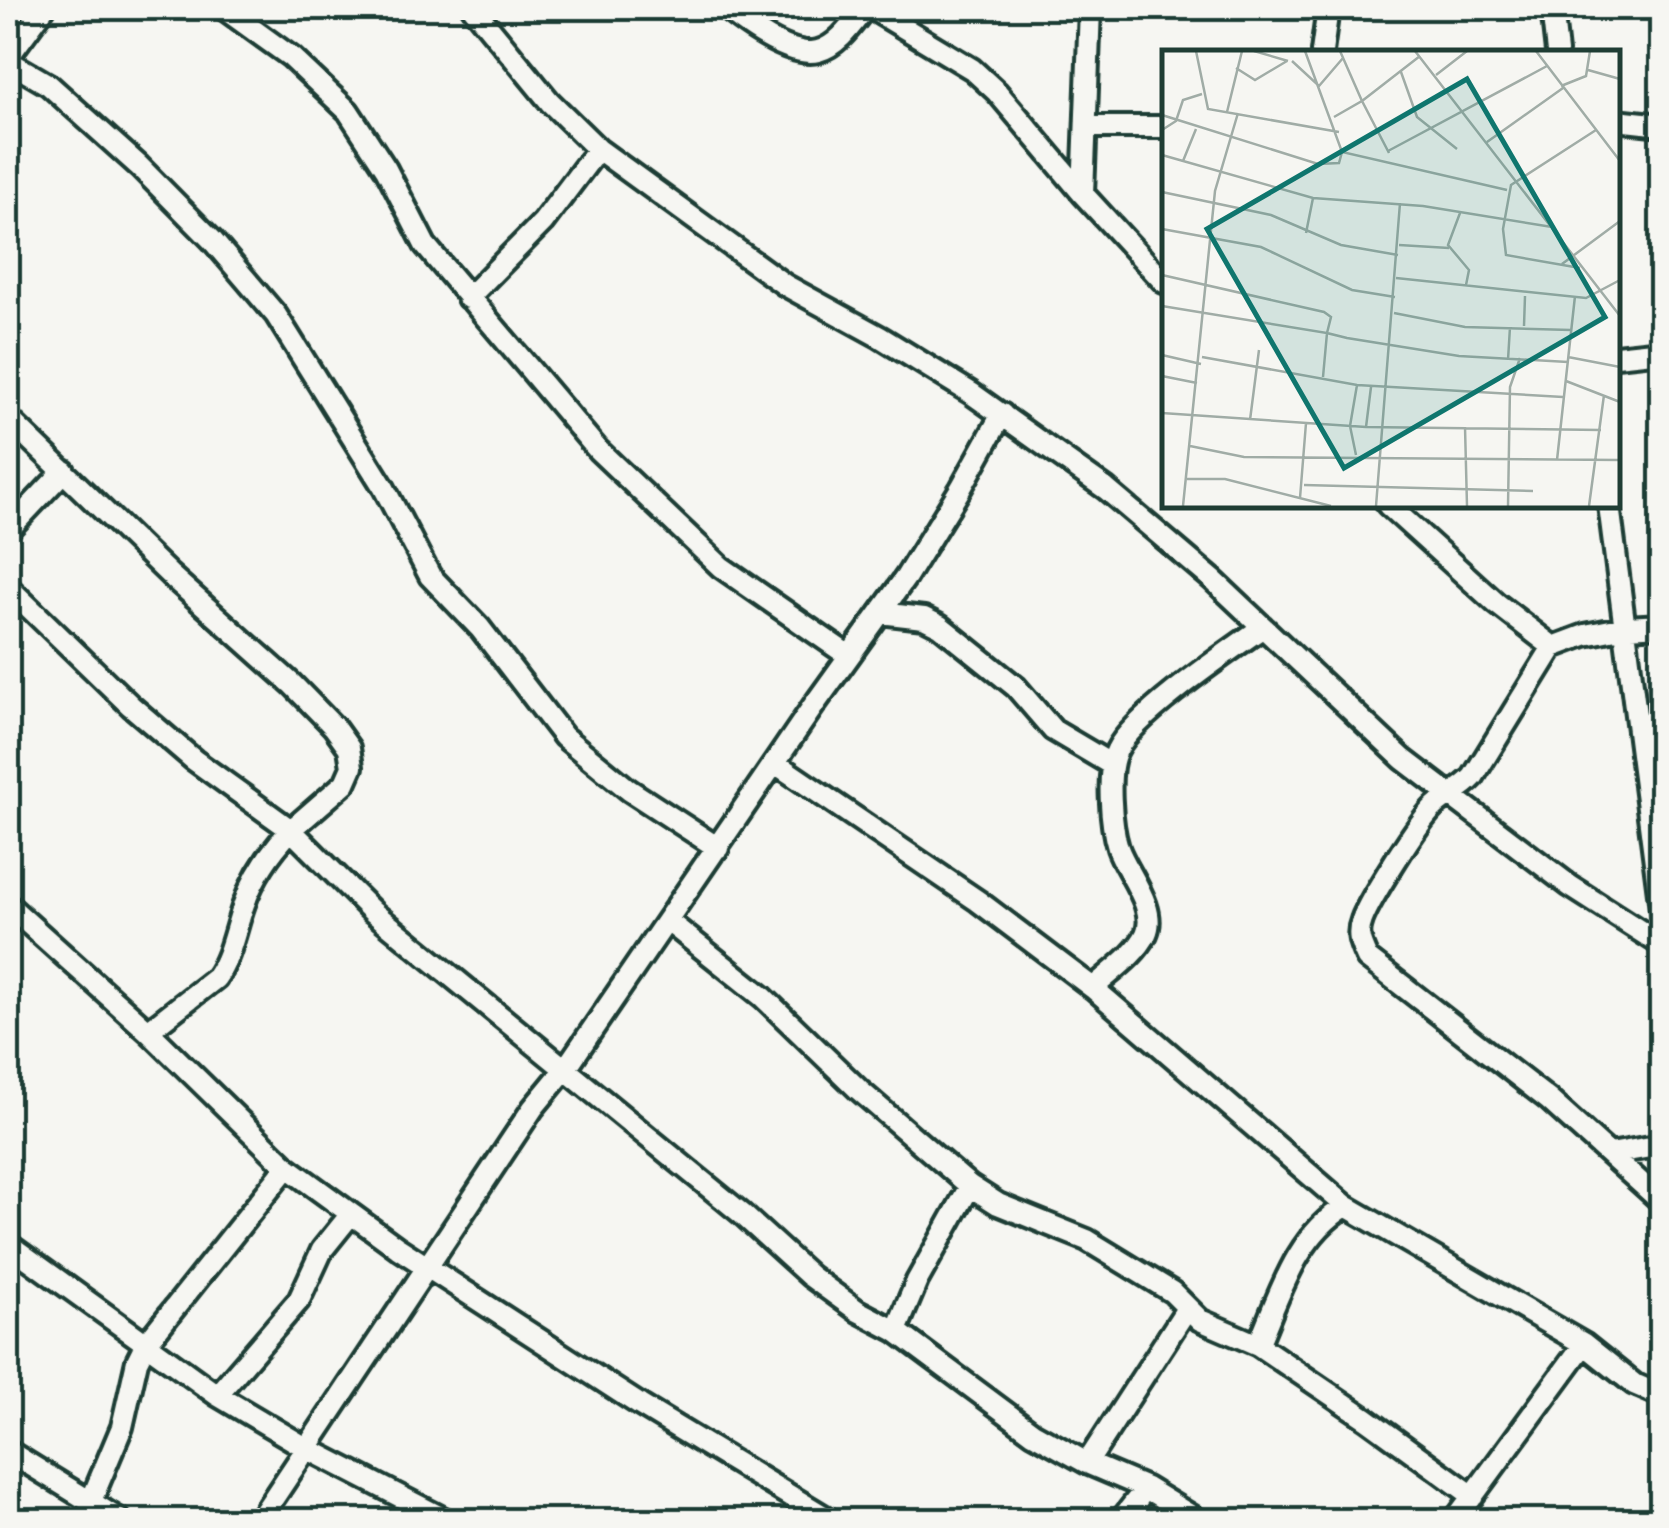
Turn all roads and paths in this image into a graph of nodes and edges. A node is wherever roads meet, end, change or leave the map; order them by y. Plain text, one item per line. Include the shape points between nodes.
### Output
1 (44, 8) edge
2 (224, 8) edge
3 (473, 8) edge
4 (725, 8) edge
5 (868, 8) edge
6 (1090, 8) edge
7 (1328, 8) edge
8 (1552, 8) edge
9 (1322, 50) edge
10 (1557, 50) edge
11 (8, 59) edge
12 (1619, 120) edge
13 (1662, 125) edge
14 (1087, 127) junction
15 (1162, 127) edge
16 (598, 149) junction
17 (1082, 194) junction
18 (1162, 280) edge
19 (468, 298) junction
20 (1662, 351) edge
21 (1619, 356) edge
22 (1002, 414) junction
23 (8, 418) edge
24 (64, 470) junction
25 (1391, 508) edge
26 (1609, 508) edge
27 (8, 530) edge
28 (8, 587) edge
29 (880, 613) junction
30 (1662, 626) edge
31 (1263, 627) junction
32 (1626, 627) junction
33 (1554, 646) junction
34 (848, 656) junction
35 (774, 762) junction
36 (1112, 765) junction
37 (1451, 795) junction
38 (291, 830) junction
39 (718, 848) junction
40 (8, 906) edge
41 (1662, 916) edge
42 (668, 922) junction
43 (1662, 945) edge
44 (1093, 988) junction
45 (148, 1031) junction
46 (566, 1068) junction
47 (1662, 1145) edge
48 (1610, 1154) junction
49 (287, 1168) junction
50 (970, 1186) junction
51 (1662, 1202) edge
52 (1346, 1206) junction
53 (351, 1214) junction
54 (8, 1244) edge
55 (429, 1267) junction
56 (1186, 1310) junction
57 (896, 1331) junction
58 (1584, 1344) junction
59 (144, 1345) junction
60 (1258, 1345) junction
61 (217, 1395) junction
62 (1662, 1396) edge
63 (308, 1449) junction
64 (8, 1452) edge
65 (1087, 1464) junction
66 (1146, 1488) junction
67 (1473, 1496) junction
68 (91, 1501) junction
69 (120, 1520) edge
70 (259, 1520) edge
71 (446, 1520) edge
72 (830, 1520) edge
73 (1122, 1520) edge
74 (1198, 1520) edge
75 (1455, 1520) edge

1 - 11 street
2 - 19 street via 348,111 425,244
3 - 16 street
4 - 5 street via 789,48 817,51
5 - 17 street via 972,69
6 - 14 street
7 - 9 street
8 - 10 street
11 - 39 street via 49,85 140,166 276,316 384,488 430,576 564,736 629,790
12 - 13 street
14 - 15 street
14 - 17 street
16 - 19 street via 543,222
16 - 22 street via 785,285
17 - 18 street
19 - 34 street via 598,450 659,509 722,567
20 - 21 street
22 - 29 street
22 - 31 street via 1106,489
23 - 24 street
24 - 27 street
24 - 38 street via 292,684 349,748 352,767 344,783
25 - 33 street
26 - 32 street
28 - 38 street via 156,728
29 - 34 street
29 - 36 street via 940,626 1016,687 1053,730
30 - 32 street
31 - 36 street via 1128,734
31 - 37 street via 1356,717
32 - 33 street
32 - 41 street
33 - 37 street via 1487,757
34 - 35 street
35 - 39 street
35 - 44 street
36 - 44 street via 1113,831 1149,926 1145,938
37 - 43 street
37 - 48 street via 1424,818 1362,920 1358,940 1368,958
38 - 45 street via 264,860 224,968
38 - 46 street via 373,912
39 - 42 street
40 - 45 street
42 - 46 street
42 - 50 street via 763,997
44 - 52 street
45 - 49 street
46 - 55 street
46 - 57 street via 810,1276
47 - 48 street
48 - 51 street
49 - 53 street
49 - 59 street
50 - 56 street via 1087,1240 1172,1292
50 - 57 street
52 - 58 street
52 - 60 street via 1308,1237
53 - 55 street
53 - 61 street via 322,1250 299,1300
54 - 59 street
55 - 63 street
55 - 72 street
56 - 60 street
56 - 65 street
57 - 65 street via 1032,1433
58 - 62 street via 1634,1384
58 - 67 street
59 - 61 street
59 - 68 street via 122,1427
60 - 67 street
61 - 63 street
63 - 70 street
63 - 71 street
64 - 68 street
65 - 66 street
66 - 73 street
66 - 74 street
67 - 75 street
68 - 69 street

